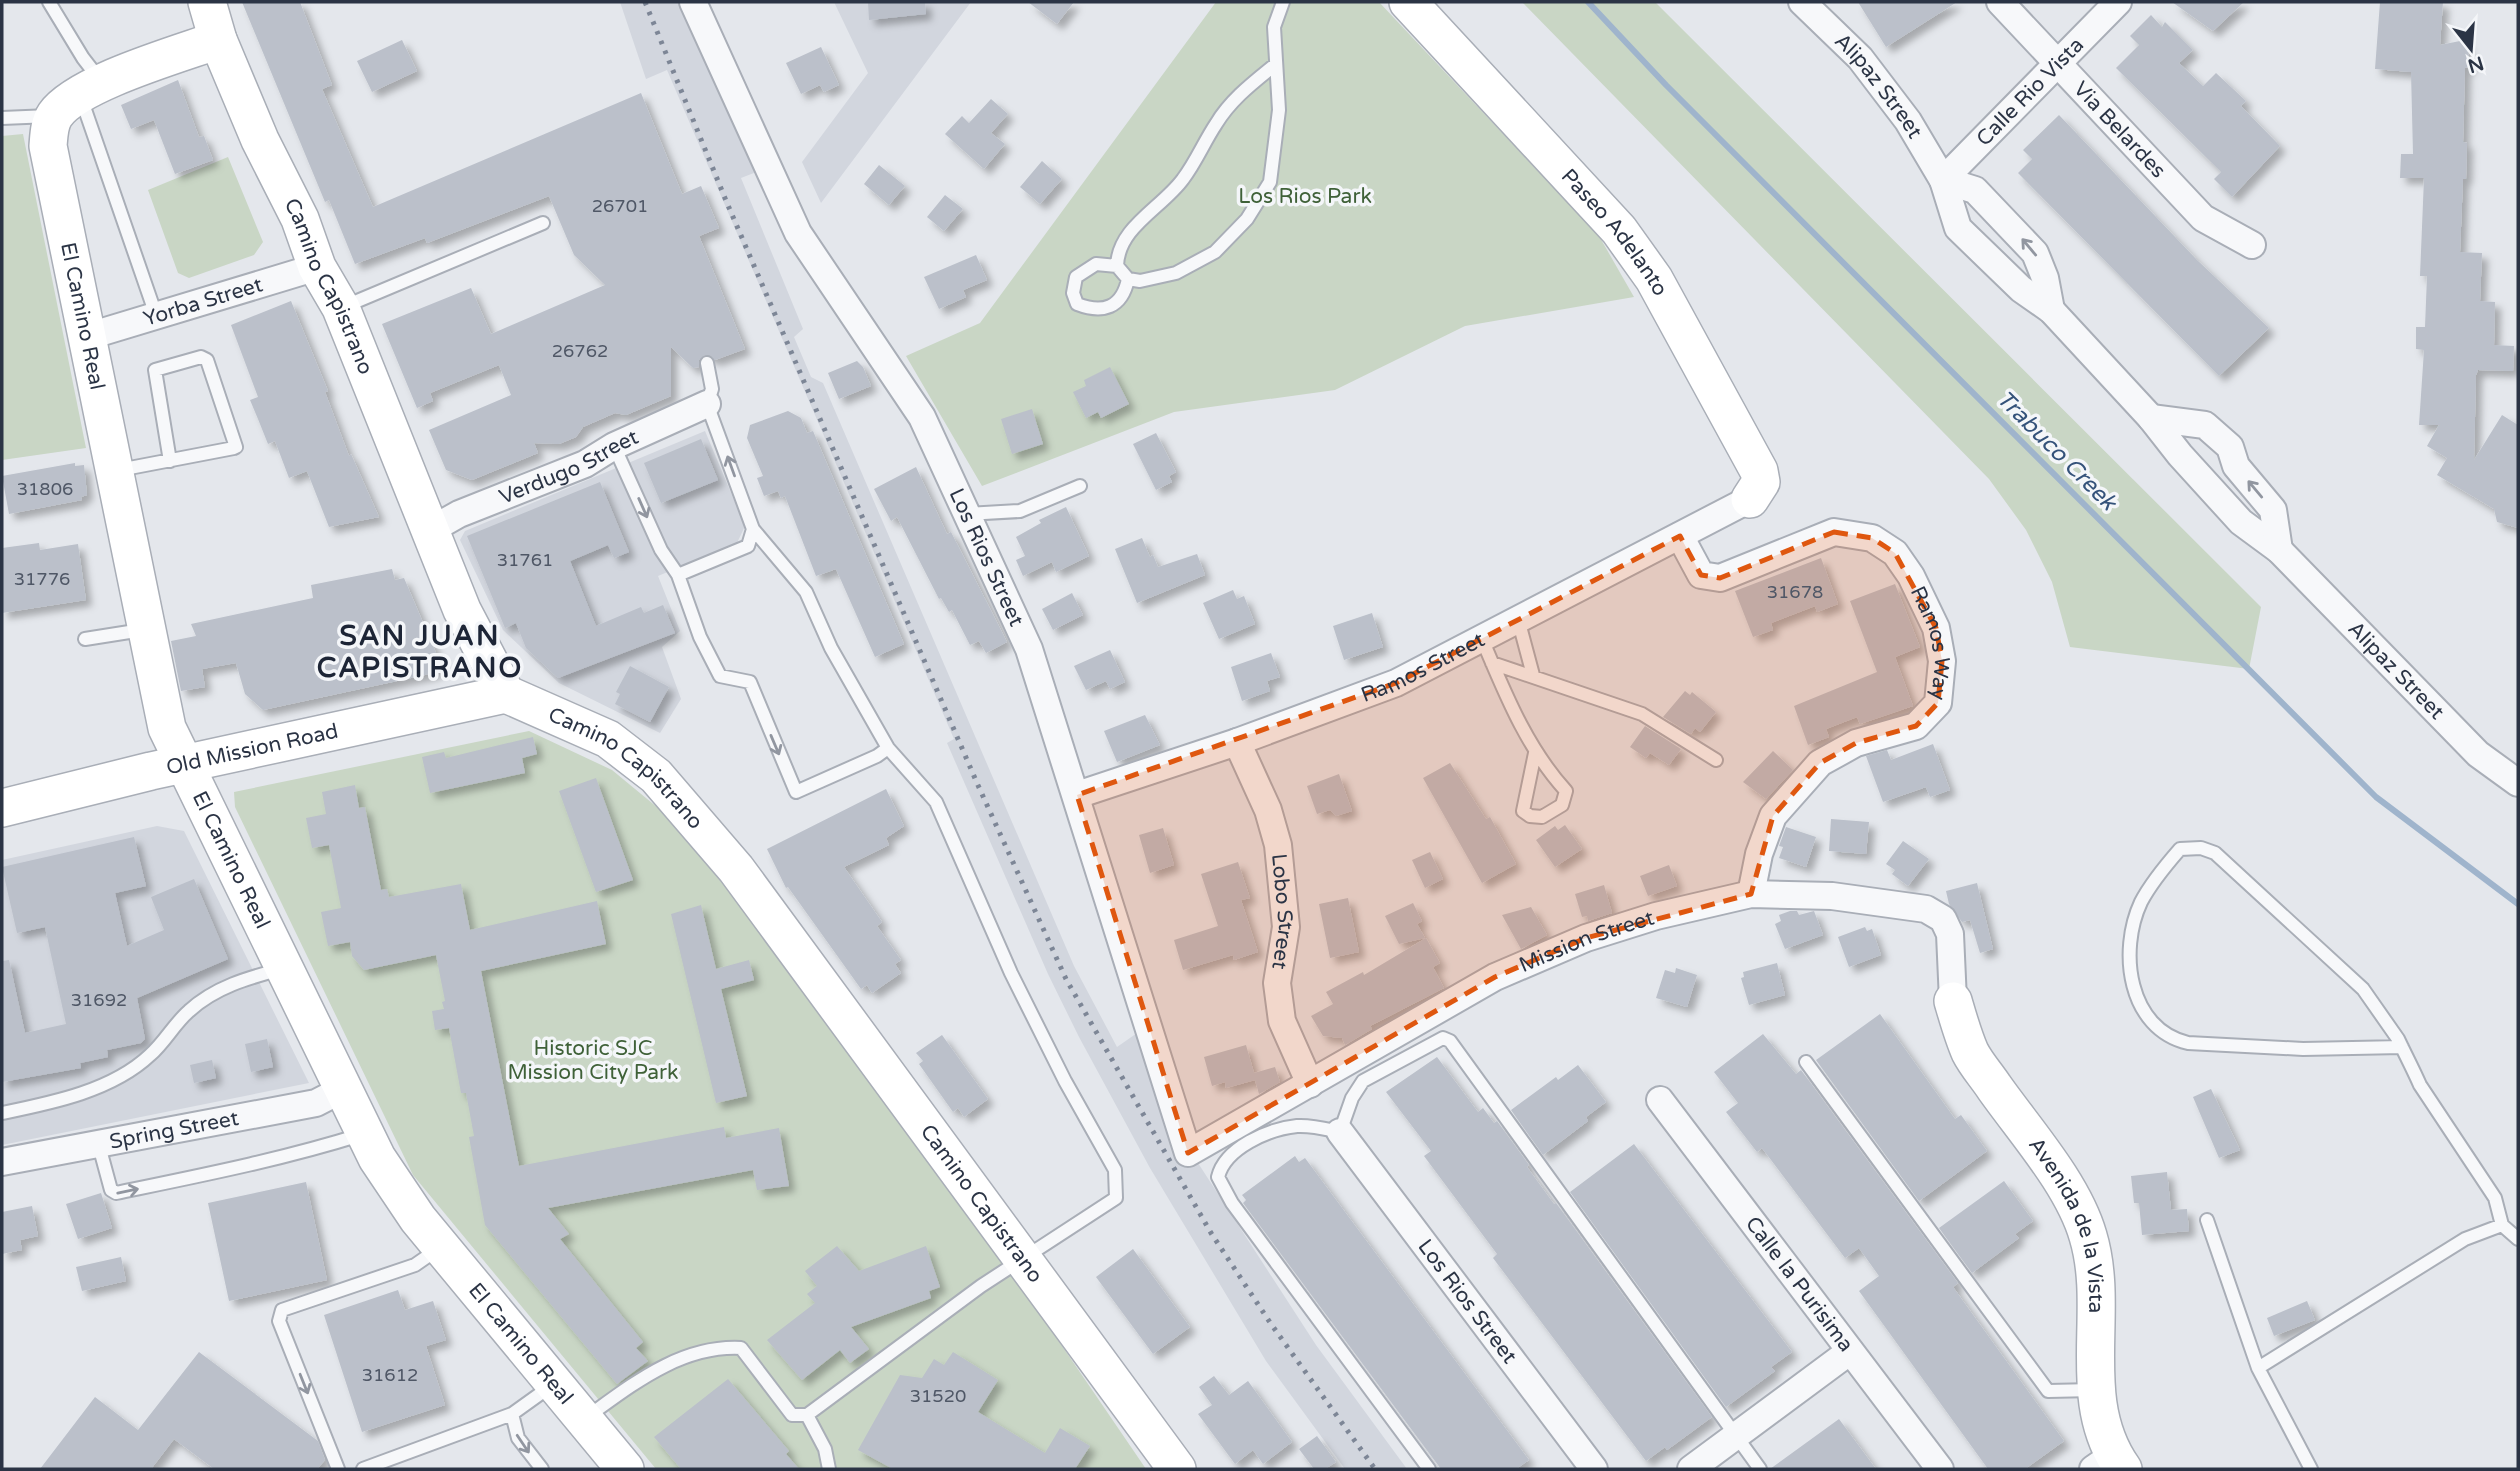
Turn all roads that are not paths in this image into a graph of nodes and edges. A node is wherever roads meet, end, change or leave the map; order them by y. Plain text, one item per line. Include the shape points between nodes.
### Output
1 (48, 2) edge
2 (208, 2) edge
3 (693, 2) edge
4 (1283, 2) edge
5 (1408, 2) edge
6 (1802, 2) edge
7 (2000, 2) edge
8 (2118, 2) edge
9 (218, 40) junction
10 (2057, 63) junction
11 (1276, 64) junction
12 (79, 98) junction
13 (2, 118) edge
14 (1943, 180) junction
15 (543, 223) dead end
16 (2252, 244) dead end
17 (1117, 266) junction
18 (317, 267) junction
19 (1128, 279) junction
20 (341, 308) junction
21 (2051, 310) junction
22 (156, 315) junction
23 (89, 336) junction
24 (707, 363) dead end
25 (707, 404) junction
26 (2151, 418) junction
27 (614, 446) junction
28 (170, 461) junction
29 (115, 471) junction
30 (1080, 486) dead end
31 (1750, 499) joint
32 (966, 514) junction
33 (753, 529) junction
34 (429, 531) junction
35 (1680, 536) junction
36 (2279, 550) junction
37 (678, 575) junction
38 (1518, 619) junction
39 (146, 630) junction
40 (85, 639) dead end
41 (1482, 639) junction
42 (1493, 663) junction
43 (1533, 675) junction
44 (506, 694) junction
45 (1237, 742) junction
46 (888, 748) junction
47 (1535, 753) junction
48 (1716, 760) dead end
49 (185, 764) junction
50 (2518, 783) edge
51 (1077, 795) junction
52 (2, 808) edge
53 (1751, 894) junction
54 (285, 968) junction
55 (1953, 1001) joint
56 (2402, 1047) junction
57 (1806, 1062) dead end
58 (1310, 1084) junction
59 (343, 1090) junction
60 (1660, 1100) dead end
61 (2, 1113) edge
62 (1340, 1132) junction
63 (365, 1133) junction
64 (98, 1142) junction
65 (1188, 1153) joint
66 (2, 1162) edge
67 (2207, 1220) dead end
68 (2502, 1226) junction
69 (2518, 1238) edge
70 (441, 1247) junction
71 (1023, 1259) junction
72 (1849, 1352) junction
73 (2258, 1368) junction
74 (554, 1384) junction
75 (2096, 1390) junction
76 (512, 1414) junction
77 (807, 1415) junction
78 (583, 1419) junction
79 (1736, 1436) junction
80 (2110, 1465) edge
81 (338, 1469) edge
82 (363, 1469) edge
83 (542, 1469) edge
84 (625, 1469) edge
85 (829, 1469) edge
86 (1177, 1469) edge
87 (1429, 1469) edge
88 (1594, 1469) edge
89 (1691, 1469) edge
90 (1760, 1469) edge
91 (1940, 1469) edge
92 (2311, 1469) edge

1 - 12 lane via 83,58
2 - 9 street, Camino Capistrano
3 - 32 street, Los Rios Street via 798,233 922,417
4 - 11 lane via 1274,27
5 - 31 street, Paseo Adelanto via 1619,230 1654,279 1759,471 1761,482
6 - 14 street, Alipaz Street via 1860,58 1908,121
7 - 10 street, Via Belardes
8 - 10 street, Calle Rio Vista
9 - 12 street
9 - 18 street, Camino Capistrano via 260,141 300,219
10 - 14 street, Calle Rio Vista
10 - 16 street, Via Belardes via 2203,218
11 - 17 lane via 1242,91 1217,121 1182,180 1133,229 1117,254
11 - 19 lane via 1279,110 1270,182 1247,219 1215,252 1176,273
12 - 13 lane
12 - 22 lane
12 - 23 street, El Camino Real via 49,130 48,146
14 - 21 street, Alipaz Street via 1958,228 2021,289
21 -> 14 street via 2035,253 1975,190
15 - 20 lane
17 - 19 lane
17 - 19 lane via 1096,264 1076,277 1073,293 1077,304 1094,310 1113,305 1125,292
18 - 20 street, Camino Capistrano
18 - 22 street, Yorba Street
20 - 34 street, Camino Capistrano
21 - 26 street, Alipaz Street
22 - 23 street, Yorba Street
23 - 29 street, El Camino Real
24 - 25 lane via 712,389
25 - 27 street, Verdugo Street
33 -> 25 lane
26 - 36 street, Alipaz Street via 2241,522
36 -> 26 street via 2273,510 2236,466 2230,447 2205,425
27 - 34 street, Verdugo Street via 585,464
27 -> 37 lane via 661,550
28 - 28 lane via 236,447 207,360 201,357 155,370
28 - 29 lane
29 - 39 street, El Camino Real
30 - 32 lane via 1020,511
31 - 35 street, Ramos Street
32 - 51 street, Los Rios Street via 1029,649
33 - 37 lane via 748,546
33 - 46 lane via 806,592 831,648
34 - 44 street, Camino Capistrano via 462,610
35 - 38 street, Ramos Street
35 - 53 street, Ramos Way via 1702,575 1720,578 1833,532 1872,538 1895,553 1936,628 1942,662 1938,703 1916,726 1856,743 1820,763 1773,816
36 - 50 street, Alipaz Street via 2478,754
37 -> 46 lane via 720,676 750,682 796,792
38 - 41 street, Ramos Street
38 - 43 lane
39 - 40 lane
39 - 49 street, El Camino Real via 165,721
41 - 42 lane
41 - 45 street, Ramos Street via 1396,682
42 - 43 lane
42 - 47 lane
43 - 48 lane via 1642,714
44 - 49 street, Old Mission Road
44 - 71 street, Camino Capistrano via 608,738 656,776 736,869
45 - 51 street, Ramos Street
45 - 58 street, Lobo Street via 1268,810 1278,845 1286,927 1277,983 1282,1021
46 - 71 lane via 936,802 1016,984 1115,1170 1116,1198
47 - 47 lane via 1566,791 1562,805 1542,817 1523,811
49 - 52 street, Old Mission Road
49 - 54 street, El Camino Real
51 - 65 street, Los Rios Street
53 - 55 street, Mission Street via 1832,896 1926,909 1943,919 1950,934
53 - 58 street, Mission Street via 1586,938 1495,977
54 - 59 street, El Camino Real
54 - 61 lane via 215,992 188,1011 150,1056 108,1081 52,1103
55 - 75 street, Avenida de la Vista via 1971,1053 2056,1176 2088,1234 2095,1268
56 - 56 lane via 2363,989 2215,853 2180,849 2140,904 2129,957 2131,976 2151,1023 2171,1039 2303,1049
56 - 68 lane via 2420,1085 2495,1198
57 - 75 lane via 2048,1391
58 - 65 street, Mission Street
59 - 63 street, El Camino Real
59 - 64 street, Spring Street via 316,1103
60 - 72 street, Calle la Purisima
62 - 79 lane via 1363,1082 1443,1038 1450,1041
62 - 87 lane via 1314,1126 1277,1130 1246,1144 1222,1163 1219,1177 1232,1203
62 - 88 street, Los Rios Street
64 -> 63 lane via 111,1190 116,1193 276,1160
63 - 70 street, El Camino Real via 404,1201
64 - 66 street, Spring Street
67 - 73 lane
68 - 69 lane
68 - 73 lane via 2465,1239
70 - 74 street, El Camino Real
70 -> 81 lane via 415,1265 282,1310 279,1321
71 - 77 lane
71 - 86 street, Camino Capistrano
72 - 79 street
72 - 91 street, Calle la Purisima
73 - 92 lane
74 - 76 lane
74 - 78 street, El Camino Real
75 - 80 street, Avenida de la Vista
76 - 82 lane
76 -> 83 lane via 518,1438
77 - 78 lane via 793,1415 741,1348 716,1347 652,1371
77 - 85 lane via 825,1449
78 - 84 street, El Camino Real
79 - 89 street
79 - 90 lane

